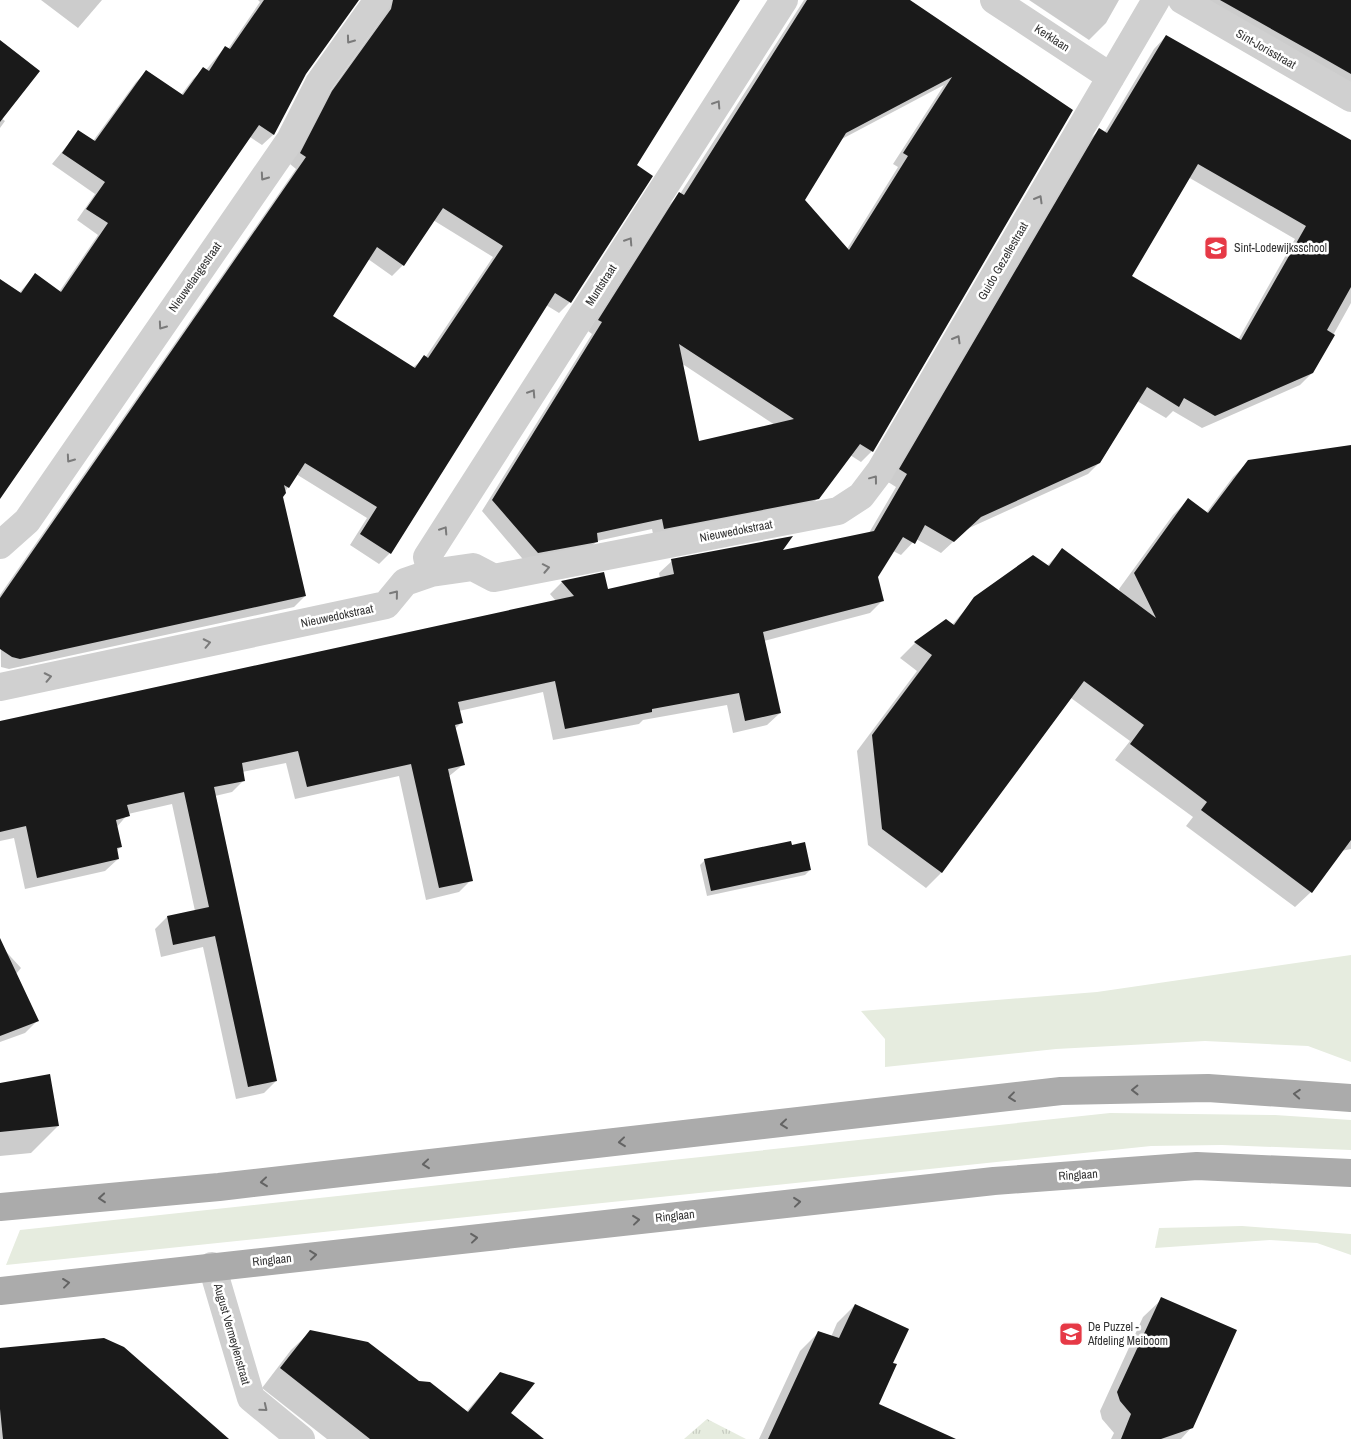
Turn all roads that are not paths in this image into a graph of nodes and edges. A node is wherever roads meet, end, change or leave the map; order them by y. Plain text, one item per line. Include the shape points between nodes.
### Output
1 (378, 0) edge
2 (784, 0) edge
3 (994, 0) edge
4 (1156, 0) edge
5 (1182, 0) edge
6 (1111, 77) junction
7 (1351, 98) edge
8 (838, 510) joint
9 (0, 545) edge
10 (431, 573) junction
11 (0, 687) edge
12 (1351, 1098) edge
13 (1351, 1173) edge
14 (0, 1207) edge
15 (212, 1266) junction
16 (0, 1291) edge
17 (300, 1439) edge

1 -> 9 street, Nieuwelangestraat via 318,83 290,140 27,521
10 -> 2 street, Muntstraat via 427,557
3 - 6 street, Kerklaan
4 - 6 street, Guido Gezellestraat
5 - 7 street, Sint-Jorisstraat
8 -> 6 street, Guido Gezellestraat via 861,496 880,471
10 -> 8 street, Nieuwedokstraat via 473,567 494,578
11 -> 10 street, Nieuwedokstraat via 386,605 405,582
12 -> 14 main road via 1208,1088 1061,1091 218,1187
15 -> 13 main road, Ringlaan via 994,1181 1196,1166
16 -> 15 main road, Ringlaan
15 -> 17 street, August Vermeylenstraat via 251,1398

